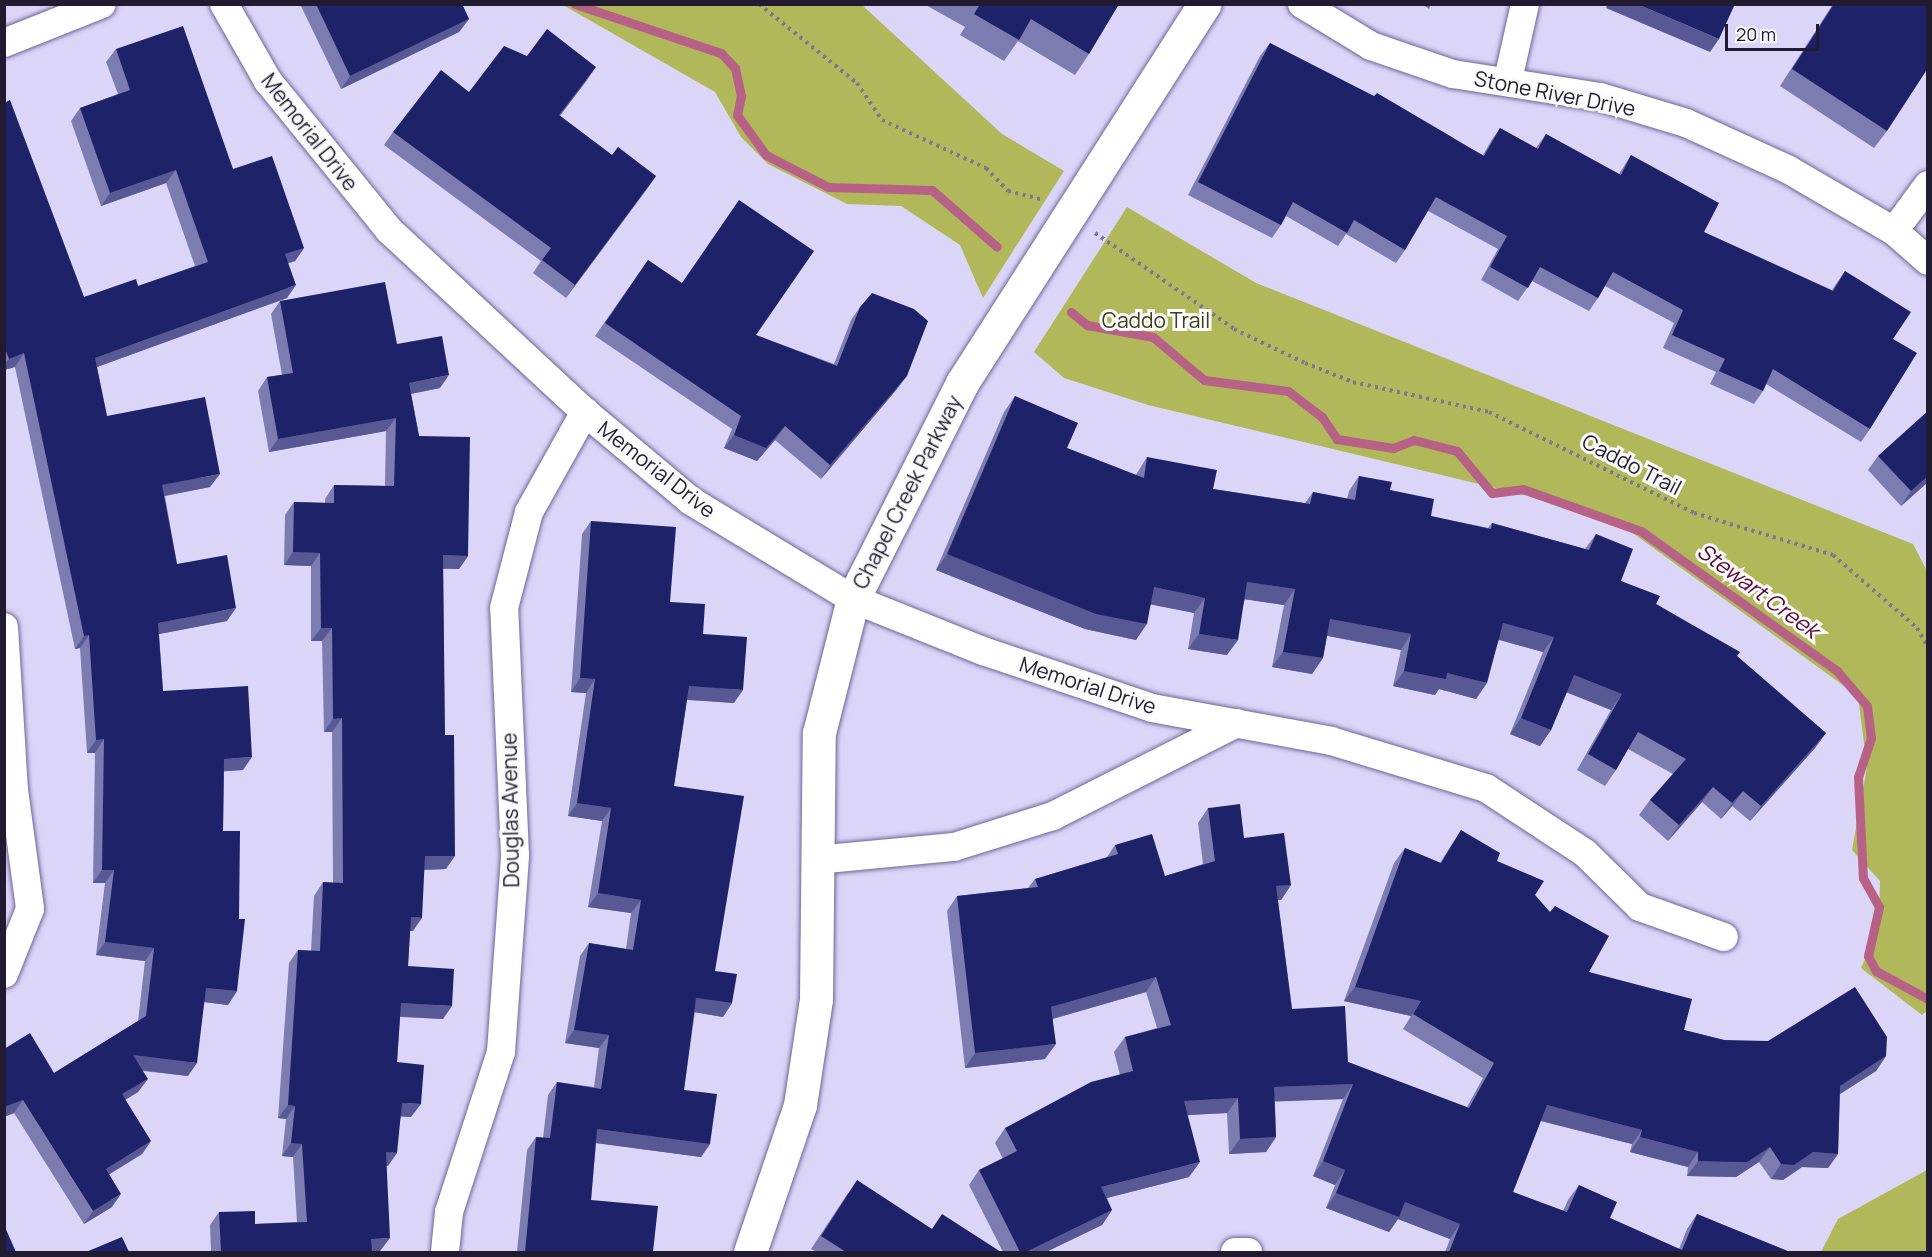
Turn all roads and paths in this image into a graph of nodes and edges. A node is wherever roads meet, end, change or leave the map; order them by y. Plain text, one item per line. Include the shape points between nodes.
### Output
1 (102, 4) edge
2 (224, 4) edge
3 (759, 4) edge
4 (1204, 4) edge
5 (1302, 4) edge
6 (1524, 4) edge
7 (4, 43) edge
8 (1508, 80) junction
9 (1928, 184) edge
10 (1068, 215) junction
11 (1894, 231) junction
12 (1928, 261) edge
13 (585, 412) junction
14 (853, 599) junction
15 (4, 627) edge
16 (1928, 647) edge
17 (1237, 723) junction
18 (816, 860) junction
19 (1724, 937) dead end
20 (4, 974) edge
21 (445, 1252) edge
22 (750, 1252) edge

1 - 7 street
2 - 13 street, Memorial Drive via 267,81 389,230
3 - 10 path, Caddo Trail via 856,83 882,120 986,168 1008,191 1044,201
4 - 10 street, Chapel Creek Parkway
5 - 8 street, Stone River Drive via 1371,46 1453,74
6 - 8 street
8 - 11 street, Stone River Drive via 1600,97 1686,123 1789,170
9 - 11 street
10 - 14 street, Chapel Creek Parkway via 962,383
10 - 16 path, Caddo Trail via 1146,263 1234,329 1305,363 1353,382 1489,412 1694,513 1833,555 1917,628
11 - 12 street, Stone River Drive
13 - 14 street, Memorial Drive via 691,501
13 - 21 street, Douglas Avenue via 529,512 504,608 515,855 501,1052 449,1212
14 - 17 street, Memorial Drive via 982,651 1152,708
14 - 18 street, Chapel Creek Parkway via 819,733
15 - 20 street via 14,790 30,909
17 - 18 street via 1053,816 954,847
17 - 19 street, Memorial Drive via 1331,741 1486,788 1585,853 1640,907
18 - 22 street, Chapel Creek Parkway via 816,999 800,1105

